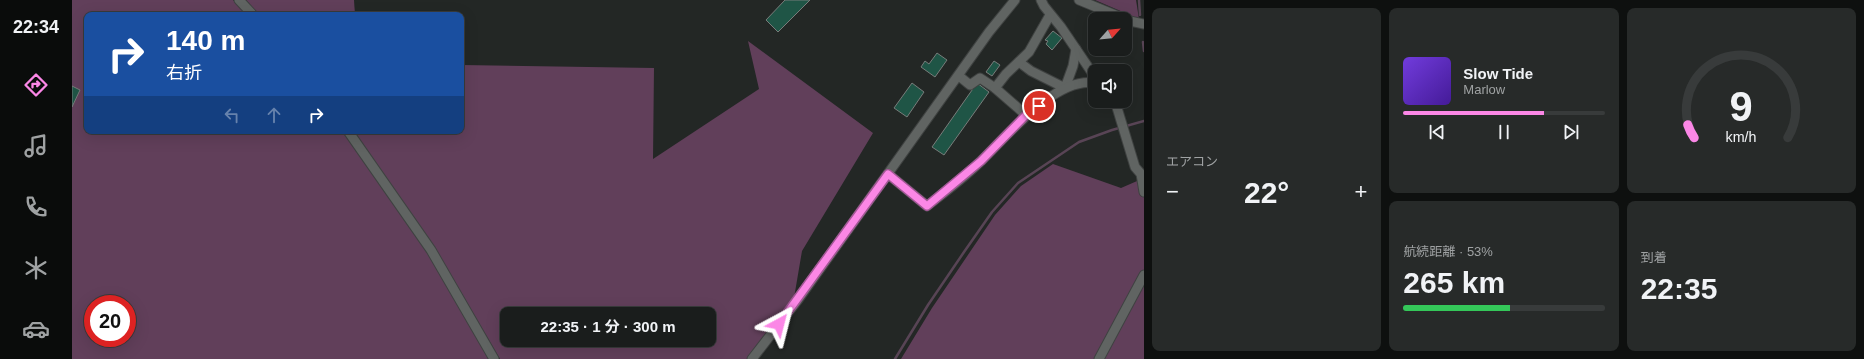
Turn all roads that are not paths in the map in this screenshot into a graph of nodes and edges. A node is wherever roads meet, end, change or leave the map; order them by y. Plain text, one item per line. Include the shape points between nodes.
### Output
1 (239, 0) edge
2 (1015, 0) edge
3 (1041, 0) edge
4 (1079, 0) edge
5 (250, 12) edge
6 (1050, 15) junction
7 (1144, 24) edge
8 (1076, 49) junction
9 (1019, 62) junction
10 (1088, 67) edge
11 (959, 76) junction
12 (1088, 82) edge
13 (995, 88) junction
14 (1065, 88) junction
15 (1117, 108) edge
16 (1026, 115) junction
17 (350, 134) edge
18 (888, 174) junction
19 (1143, 174) edge
20 (1144, 192) edge
21 (1144, 275) edge
22 (494, 359) edge
23 (752, 359) edge
24 (1099, 359) edge

1 - 5 lane
2 - 11 lane
3 - 6 lane
4 - 7 lane via 1130,21
6 - 8 lane
6 - 9 lane via 1034,46
8 - 10 lane
8 - 14 lane
9 - 13 lane
9 - 14 lane
11 - 13 lane via 970,85 980,78
11 - 18 lane
12 - 14 lane
13 - 16 lane
14 - 16 lane
15 - 19 lane via 1135,167
16 - 18 lane via 981,161 927,206
17 - 22 lane via 431,250
18 - 23 lane
19 - 20 lane
21 - 24 lane

